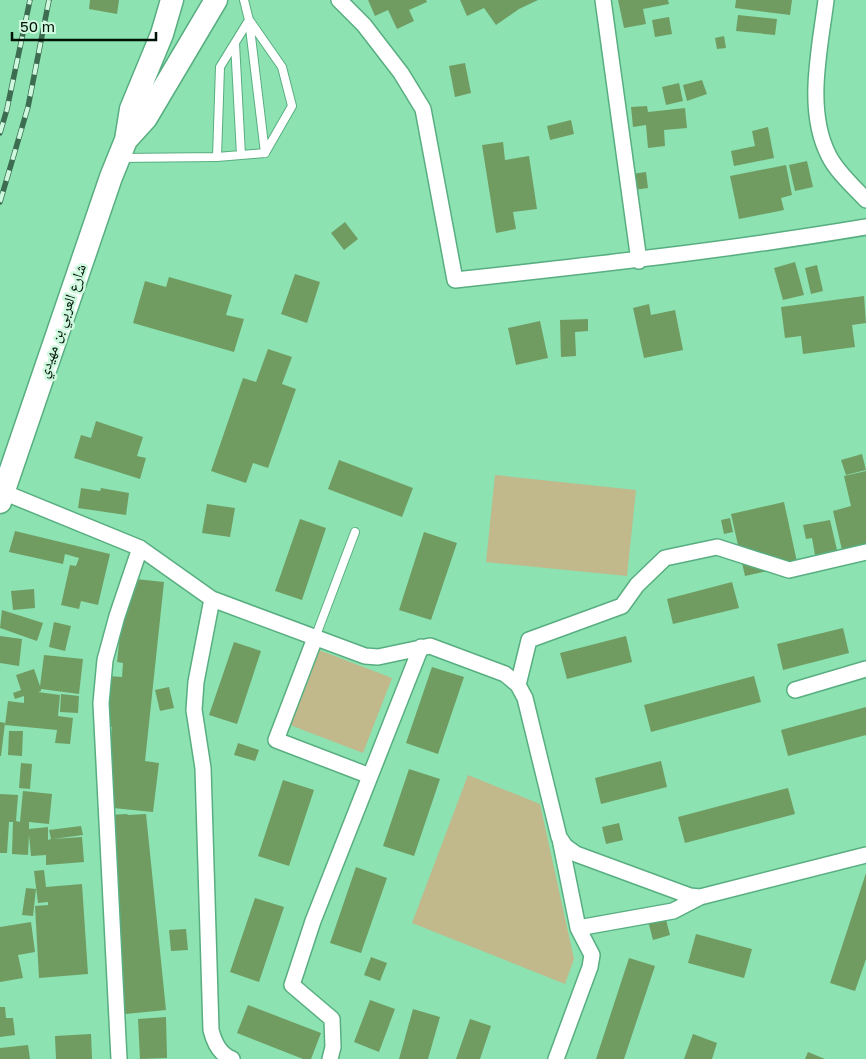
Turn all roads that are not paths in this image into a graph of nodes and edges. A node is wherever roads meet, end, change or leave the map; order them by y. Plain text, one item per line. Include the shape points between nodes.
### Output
1 (172, 0) edge
2 (216, 0) edge
3 (244, 0) edge
4 (339, 0) edge
5 (602, 0) edge
6 (826, 0) edge
7 (249, 20) junction
8 (235, 42) junction
9 (122, 149) junction
10 (265, 153) junction
11 (241, 155) junction
12 (217, 157) junction
13 (866, 200) edge
14 (866, 227) edge
15 (639, 261) junction
16 (2, 497) edge
17 (355, 532) dead end
18 (140, 548) junction
19 (866, 552) edge
20 (212, 599) junction
21 (315, 638) junction
22 (420, 647) junction
23 (866, 669) edge
24 (518, 685) junction
25 (795, 690) dead end
26 (370, 776) junction
27 (559, 838) junction
28 (866, 855) edge
29 (700, 897) junction
30 (578, 928) junction
31 (120, 1059) edge
32 (232, 1059) edge
33 (330, 1059) edge
34 (556, 1059) edge

1 - 9 main road via 162,34 131,109
2 - 9 main road via 146,118
3 - 7 lane
4 - 15 street via 364,25 401,72 423,109 455,280
5 - 15 street
6 - 13 street via 817,73 818,122 829,157
7 - 8 lane
7 - 10 lane
7 - 10 lane via 282,67 292,106
8 - 11 lane
8 - 12 lane via 220,67
9 - 12 lane
9 - 16 main road, ﺷﺍﺭﻉ ﺍﻟﻌﺮﺑﻲ ﺑﻦ ﻣﻬﻴﺩﻱ
10 - 11 lane
11 - 12 lane
14 - 15 street
16 - 18 street
17 - 21 lane
18 - 20 street
18 - 31 street via 105,660 101,703
19 - 24 street via 789,570 717,548 665,558 637,585 622,606 528,640
20 - 21 street
20 - 32 street via 196,682 194,710 203,768 211,1030 215,1044
21 - 22 street via 365,656 378,657
21 - 26 street via 276,740
22 - 24 street via 430,646 505,674
22 - 26 street
23 - 25 street
24 - 27 street
26 - 33 street via 313,921 292,986 332,1019 334,1048
27 - 29 street via 576,854
27 - 30 street
28 - 29 street
29 - 30 street via 672,911
30 - 34 street via 592,955 590,967

